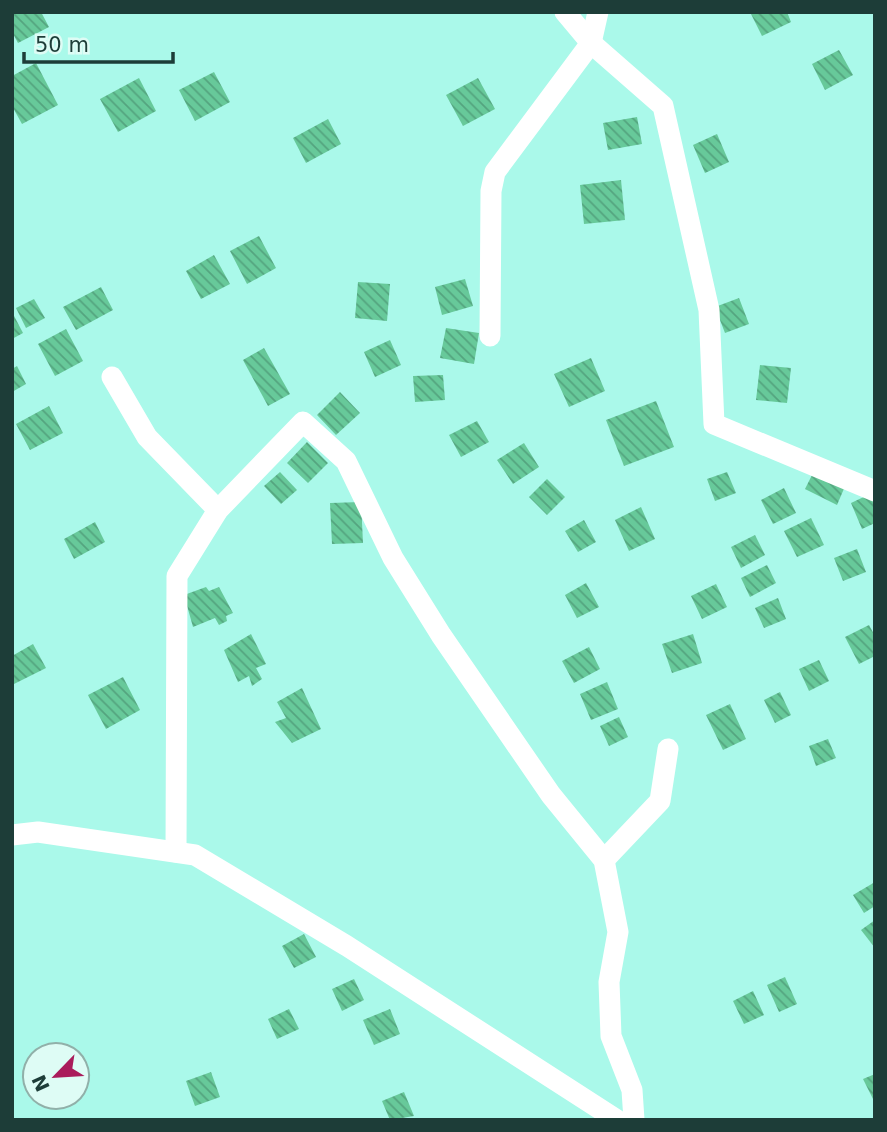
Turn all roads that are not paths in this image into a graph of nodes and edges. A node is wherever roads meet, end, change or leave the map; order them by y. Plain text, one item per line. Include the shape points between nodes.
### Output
1 (565, 12) edge
2 (598, 12) edge
3 (591, 43) junction
4 (490, 337) dead end
5 (111, 377) dead end
6 (875, 491) edge
7 (218, 510) junction
8 (668, 749) dead end
9 (12, 835) edge
10 (176, 852) junction
11 (604, 860) junction
12 (617, 1120) edge
13 (634, 1120) edge

1 - 3 street
2 - 3 street
3 - 4 street via 495,172
3 - 6 street via 663,106 709,310 714,424
5 - 7 street via 147,437
7 - 10 street via 177,576
7 - 11 street via 303,422 346,461 393,558 441,635 551,795
8 - 11 street via 660,801
9 - 10 street via 38,832
10 - 12 street via 195,855 347,946
11 - 13 street via 618,932 609,982 611,1036 632,1090

